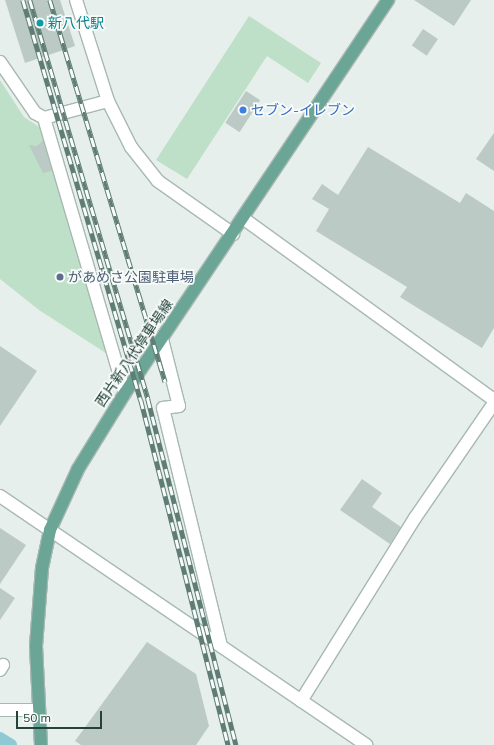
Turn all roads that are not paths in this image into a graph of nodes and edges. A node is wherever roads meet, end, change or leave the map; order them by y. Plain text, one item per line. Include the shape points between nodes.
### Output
1 (76, 0) edge
2 (388, 0) edge
3 (0, 62) edge
4 (108, 101) junction
5 (44, 118) junction
6 (244, 218) junction
7 (233, 234) junction
8 (162, 339) junction
9 (125, 393) junction
10 (494, 401) edge
11 (0, 496) edge
12 (50, 530) junction
13 (221, 646) junction
14 (301, 701) junction
15 (0, 710) edge
16 (39, 710) junction
17 (41, 745) edge
18 (366, 745) edge

1 - 4 street
2 - 6 main road, 西片新八代停車場線
3 - 5 street via 35,113
4 - 5 street
4 - 7 street via 131,147 158,180
5 - 9 street
6 - 7 main road, 西片新八代停車場線
6 - 10 street
7 - 8 main road, 西片新八代停車場線
8 - 9 main road, 西片新八代停車場線
8 - 13 street via 178,406 163,408
9 - 12 main road, 西片新八代停車場線 via 78,469
10 - 14 street via 415,518
11 - 12 street
12 - 13 street
12 - 16 main road, 西片新八代停車場線 via 42,568 36,646
13 - 14 street
14 - 18 street
15 - 16 street
16 - 17 main road, 西片新八代停車場線

